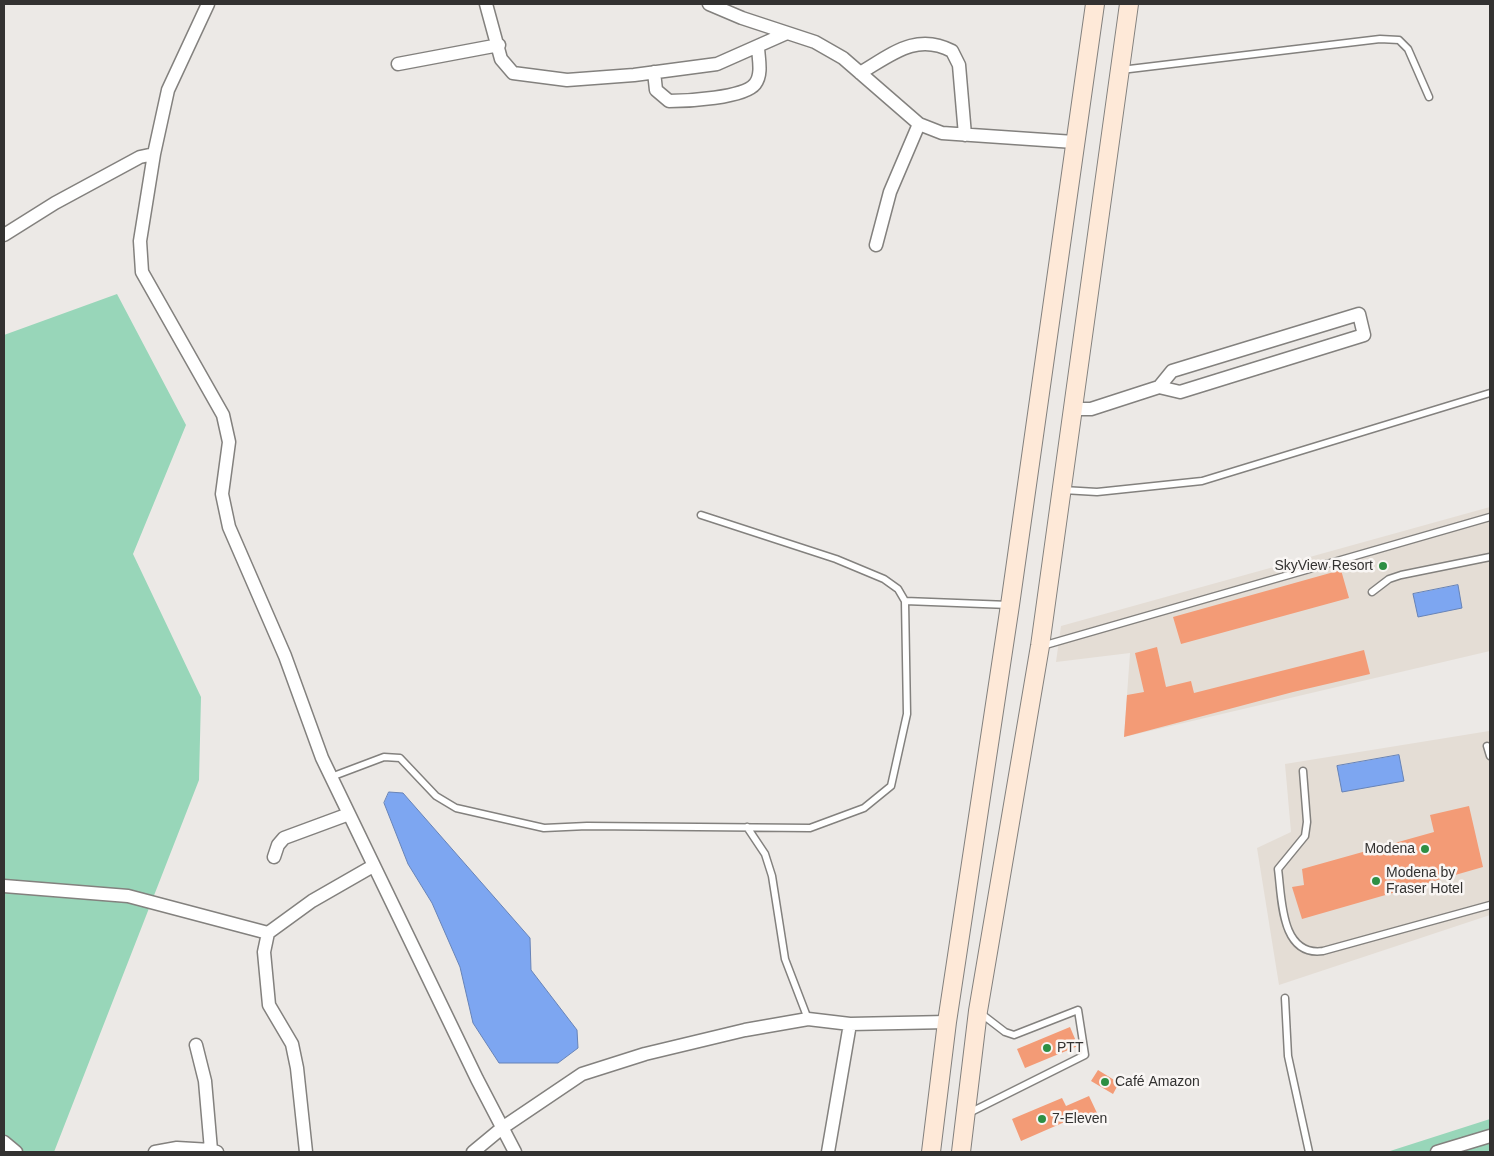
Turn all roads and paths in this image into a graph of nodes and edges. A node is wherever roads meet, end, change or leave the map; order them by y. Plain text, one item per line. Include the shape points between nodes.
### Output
1 (208, 4) edge
2 (486, 4) edge
3 (709, 4) edge
4 (1095, 4) edge
5 (1129, 4) edge
6 (787, 33) junction
7 (499, 45) junction
8 (758, 46) junction
9 (398, 64) dead end
10 (1119, 70) junction
11 (654, 72) junction
12 (860, 73) junction
13 (1429, 97) dead end
14 (919, 124) junction
15 (965, 135) junction
16 (1074, 142) junction
17 (154, 154) junction
18 (4, 235) edge
19 (876, 245) dead end
20 (1159, 387) junction
21 (1490, 393) edge
22 (1072, 410) junction
23 (1062, 490) junction
24 (701, 515) dead end
25 (1490, 517) edge
26 (1490, 557) edge
27 (1372, 592) dead end
28 (905, 601) junction
29 (1010, 605) junction
30 (1040, 646) junction
31 (1487, 746) dead end
32 (1490, 756) edge
33 (1303, 771) dead end
34 (336, 775) junction
35 (348, 814) junction
36 (747, 827) junction
37 (274, 858) dead end
38 (373, 866) junction
39 (4, 886) edge
40 (1490, 905) edge
41 (268, 933) junction
42 (1285, 998) dead end
43 (978, 1011) junction
44 (808, 1019) junction
45 (948, 1022) junction
46 (850, 1024) junction
47 (196, 1045) dead end
48 (965, 1115) junction
49 (502, 1128) junction
50 (1490, 1136) edge
51 (4, 1142) edge
52 (214, 1151) edge
53 (16, 1152) edge
54 (155, 1152) edge
55 (306, 1152) edge
56 (473, 1152) edge
57 (515, 1152) edge
58 (828, 1152) edge
59 (931, 1152) edge
60 (961, 1152) edge
61 (1309, 1152) edge
62 (1437, 1152) edge

1 - 17 street via 168,90
2 - 7 street
3 - 6 street
4 - 16 main road
5 - 10 main road
6 - 8 street
6 - 12 street via 815,42 843,58
7 - 9 street
7 - 11 street via 502,59 513,73 567,80
8 - 11 street via 717,64
8 - 11 street via 760,74 755,84 743,92 669,101 656,90
10 - 13 lane via 1265,51 1380,39 1399,40 1408,49
10 - 22 main road
12 - 14 street
12 - 15 street via 903,48 928,42 952,51 959,65
14 - 15 street via 942,133
14 - 19 street via 890,192
15 - 16 street
16 - 29 main road
17 - 18 street via 140,157
17 - 34 street via 140,241 142,272 223,415 229,442 222,494 229,526 285,656 322,758
20 - 20 street via 1172,371 1358,314 1364,335 1180,392
20 - 22 street via 1090,409
21 - 23 lane via 1202,480 1097,492
22 - 23 main road
23 - 30 main road
24 - 28 lane via 836,559 884,579 898,589
25 - 30 lane
26 - 27 lane via 1401,575 1389,579
28 - 29 lane
28 - 36 lane via 907,714 891,786 864,808 810,828
29 - 45 main road
30 - 43 main road
31 - 32 lane
33 - 40 lane via 1305,836 1278,869 1286,922 1292,939 1299,946 1315,952 1323,951
34 - 35 street
34 - 36 lane via 390,756 400,758 436,796 456,808 544,828
35 - 37 street via 284,838
35 - 38 street
36 - 44 lane via 765,854 772,876 785,959
38 - 41 street via 312,901
38 - 49 street
39 - 41 street via 128,896
41 - 55 street via 264,952 269,1005 292,1044
42 - 61 lane via 1288,1056
43 - 48 main road
43 - 48 lane via 1004,1032 1014,1035 1078,1010 1085,1055
44 - 46 street
44 - 49 street via 645,1054 582,1074
45 - 46 street
45 - 59 main road
46 - 58 street
47 - 52 street via 205,1081
48 - 60 main road
49 - 56 street
49 - 57 street
50 - 62 street
51 - 53 street
52 - 54 street via 177,1148

